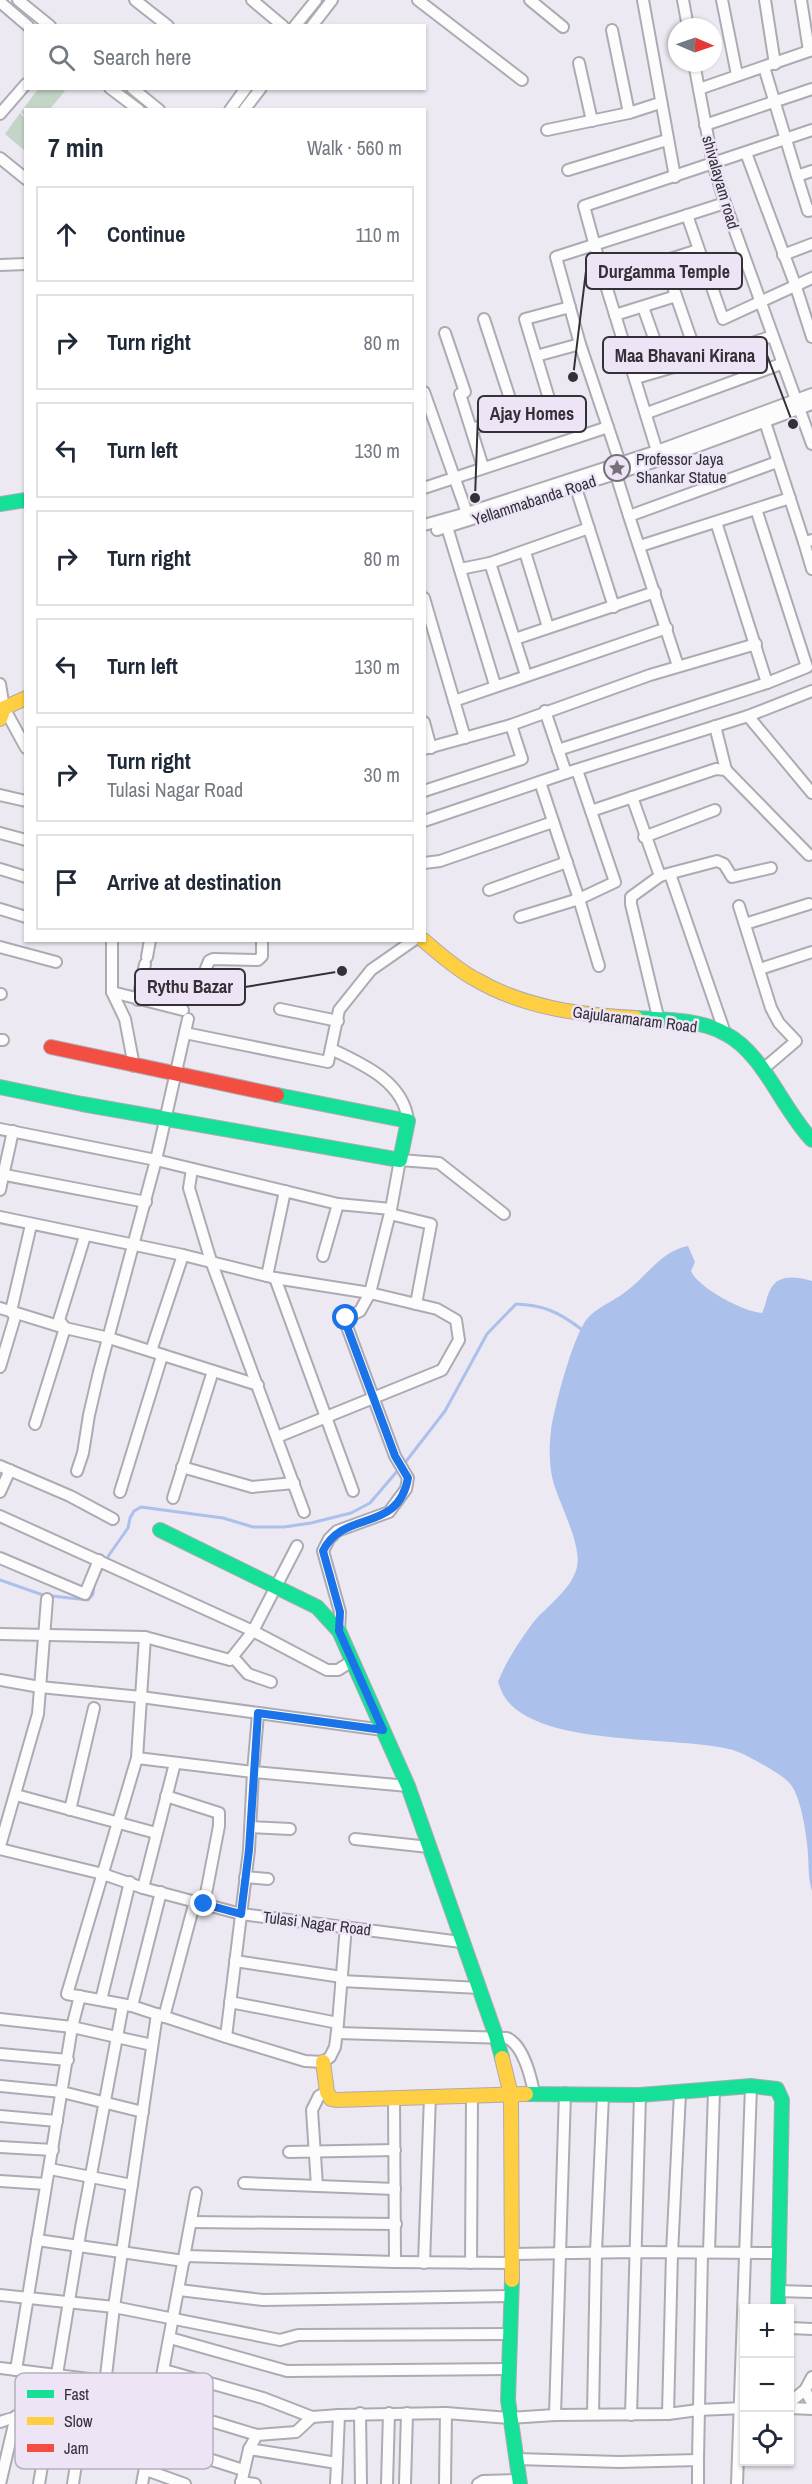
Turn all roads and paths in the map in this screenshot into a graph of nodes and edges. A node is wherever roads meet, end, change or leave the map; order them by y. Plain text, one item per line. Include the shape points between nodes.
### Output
1 (18, 0) edge
2 (135, 0) edge
3 (252, 0) edge
4 (316, 0) edge
5 (332, 0) edge
6 (418, 0) edge
7 (530, 0) edge
8 (643, 0) edge
9 (683, 0) edge
10 (722, 0) edge
11 (765, 0) edge
12 (801, 0) edge
13 (0, 2) edge
14 (431, 4) edge
15 (686, 18) edge
16 (26, 24) edge
17 (48, 24) edge
18 (165, 24) edge
19 (281, 24) edge
20 (297, 24) edge
21 (314, 24) edge
22 (563, 27) dead end
23 (612, 30) dead end
24 (811, 51) edge
25 (579, 63) dead end
26 (769, 65) junction
27 (696, 72) edge
28 (736, 75) junction
29 (522, 80) dead end
30 (24, 86) edge
31 (699, 89) junction
32 (113, 90) edge
33 (134, 90) edge
34 (245, 90) edge
35 (259, 90) edge
36 (812, 90) edge
37 (775, 102) junction
38 (660, 103) junction
39 (136, 108) edge
40 (157, 108) edge
41 (231, 108) edge
42 (246, 108) edge
43 (629, 113) junction
44 (0, 114) edge
45 (592, 121) junction
46 (705, 125) junction
47 (547, 130) dead end
48 (812, 130) edge
49 (786, 138) junction
50 (667, 140) junction
51 (746, 153) junction
52 (0, 158) edge
53 (713, 164) junction
54 (568, 170) dead end
55 (812, 171) edge
56 (797, 176) junction
57 (24, 177) edge
58 (675, 177) junction
59 (725, 203) junction
60 (812, 210) edge
61 (687, 215) junction
62 (812, 244) edge
63 (595, 246) junction
64 (698, 250) junction
65 (783, 255) junction
66 (664, 261) junction
67 (24, 264) edge
68 (0, 265) edge
69 (812, 278) edge
70 (604, 279) junction
71 (795, 284) junction
72 (676, 296) junction
73 (761, 302) junction
74 (570, 307) junction
75 (643, 307) junction
76 (615, 315) junction
77 (809, 317) edge
78 (484, 319) dead end
79 (445, 333) dead end
80 (771, 336) junction
81 (812, 338) edge
82 (580, 344) junction
83 (536, 356) junction
84 (699, 359) junction
85 (781, 364) junction
86 (665, 369) junction
87 (636, 378) junction
88 (812, 394) edge
89 (426, 398) edge
90 (798, 404) junction
91 (812, 404) edge
92 (647, 413) junction
93 (515, 414) junction
94 (765, 422) junction
95 (608, 427) junction
96 (472, 429) junction
97 (812, 444) edge
98 (657, 451) junction
99 (777, 462) junction
100 (483, 467) junction
101 (616, 467) junction
102 (454, 477) junction
103 (426, 487) edge
104 (576, 488) junction
105 (790, 498) junction
106 (24, 500) edge
107 (0, 504) edge
108 (756, 509) junction
109 (24, 511) edge
110 (467, 513) junction
111 (0, 514) edge
112 (629, 516) junction
113 (716, 522) junction
114 (426, 524) edge
115 (447, 527) junction
116 (589, 528) junction
117 (426, 532) edge
118 (808, 541) edge
119 (640, 546) junction
120 (525, 552) junction
121 (490, 563) junction
122 (460, 569) junction
123 (812, 569) edge
124 (655, 592) junction
125 (426, 605) edge
126 (615, 607) junction
127 (548, 627) junction
128 (667, 628) junction
129 (515, 639) junction
130 (756, 644) junction
131 (678, 666) junction
132 (810, 666) edge
133 (526, 675) junction
134 (767, 683) junction
135 (0, 684) edge
136 (495, 686) junction
137 (812, 692) edge
138 (24, 699) edge
139 (454, 701) junction
140 (2, 710) edge
141 (545, 711) junction
142 (748, 716) junction
143 (511, 725) junction
144 (716, 726) junction
145 (465, 738) junction
146 (24, 745) edge
147 (428, 749) edge
148 (558, 750) junction
149 (726, 770) junction
150 (571, 772) junction
151 (540, 782) junction
152 (426, 790) edge
153 (812, 793) edge
154 (0, 795) edge
155 (632, 797) junction
156 (24, 801) edge
157 (715, 810) dead end
158 (591, 811) junction
159 (426, 820) edge
160 (553, 822) junction
161 (0, 832) edge
162 (644, 837) junction
163 (24, 839) edge
164 (811, 855) edge
165 (567, 862) junction
166 (426, 863) edge
167 (771, 868) dead end
168 (0, 869) edge
169 (665, 875) junction
170 (24, 876) edge
171 (489, 890) dead end
172 (579, 899) junction
173 (809, 904) dead end
174 (739, 906) dead end
175 (0, 909) edge
176 (24, 915) edge
177 (520, 916) dead end
178 (745, 924) junction
179 (112, 942) edge
180 (150, 942) edge
181 (262, 942) edge
182 (411, 942) edge
183 (426, 942) edge
184 (0, 947) edge
185 (812, 952) edge
186 (56, 962) dead end
187 (599, 966) dead end
188 (760, 969) junction
189 (197, 991) dead end
190 (112, 992) junction
191 (138, 1000) junction
192 (280, 1009) dead end
193 (338, 1021) junction
194 (659, 1021) junction
195 (185, 1033) junction
196 (724, 1033) junction
197 (51, 1047) dead end
198 (331, 1049) junction
199 (134, 1066) junction
200 (762, 1070) junction
201 (175, 1074) junction
202 (0, 1087) edge
203 (164, 1118) junction
204 (408, 1121) junction
205 (0, 1129) edge
206 (13, 1131) junction
207 (812, 1140) edge
208 (156, 1160) junction
209 (400, 1160) junction
210 (192, 1169) junction
211 (2, 1175) edge
212 (0, 1190) edge
213 (285, 1191) junction
214 (146, 1202) junction
215 (338, 1204) junction
216 (390, 1211) junction
217 (504, 1214) dead end
218 (0, 1217) edge
219 (31, 1225) junction
220 (85, 1236) junction
221 (135, 1245) junction
222 (183, 1255) junction
223 (323, 1256) dead end
224 (211, 1261) junction
225 (271, 1277) junction
226 (370, 1293) junction
227 (416, 1304) junction
228 (5, 1310) edge
229 (65, 1328) junction
230 (109, 1338) junction
231 (151, 1351) junction
232 (162, 1356) junction
233 (0, 1367) edge
234 (213, 1371) junction
235 (258, 1385) junction
236 (373, 1399) junction
237 (326, 1417) junction
238 (35, 1424) dead end
239 (277, 1437) junction
240 (182, 1467) junction
241 (5, 1468) edge
242 (77, 1471) dead end
243 (294, 1483) junction
244 (353, 1491) dead end
245 (0, 1492) edge
246 (120, 1492) dead end
247 (173, 1498) dead end
248 (304, 1512) dead end
249 (0, 1516) edge
250 (113, 1518) dead end
251 (160, 1530) dead end
252 (297, 1546) dead end
253 (0, 1558) edge
254 (103, 1562) junction
255 (276, 1587) junction
256 (47, 1599) dead end
257 (253, 1630) junction
258 (339, 1631) junction
259 (0, 1634) edge
260 (44, 1635) junction
261 (145, 1637) junction
262 (233, 1657) junction
263 (352, 1660) junction
264 (0, 1680) edge
265 (271, 1682) dead end
266 (40, 1687) junction
267 (141, 1697) junction
268 (94, 1708) dead end
269 (258, 1713) junction
270 (383, 1730) junction
271 (137, 1758) junction
272 (175, 1763) junction
273 (252, 1772) junction
274 (408, 1786) junction
275 (16, 1795) junction
276 (166, 1796) junction
277 (70, 1810) junction
278 (117, 1823) junction
279 (251, 1827) junction
280 (290, 1829) dead end
281 (156, 1833) junction
282 (355, 1839) dead end
283 (0, 1847) edge
284 (429, 1847) junction
285 (103, 1874) junction
286 (246, 1877) junction
287 (268, 1879) dead end
288 (130, 1882) junction
289 (143, 1888) junction
290 (161, 1892) junction
291 (200, 1903) junction
292 (241, 1914) junction
293 (346, 1926) junction
294 (462, 1942) junction
295 (235, 1961) junction
296 (342, 1979) junction
297 (480, 1988) junction
298 (80, 1996) junction
299 (101, 2000) junction
300 (230, 2002) junction
301 (128, 2005) junction
302 (161, 2015) junction
303 (0, 2019) edge
304 (72, 2027) junction
305 (338, 2028) junction
306 (496, 2036) junction
307 (226, 2037) junction
308 (115, 2038) junction
309 (152, 2045) junction
310 (0, 2054) edge
311 (68, 2060) junction
312 (324, 2061) junction
313 (0, 2086) edge
314 (752, 2086) junction
315 (714, 2090) junction
316 (62, 2092) junction
317 (327, 2092) junction
318 (534, 2093) junction
319 (565, 2093) junction
320 (680, 2093) junction
321 (511, 2095) junction
322 (603, 2095) junction
323 (640, 2095) junction
324 (430, 2096) junction
325 (472, 2096) junction
326 (394, 2098) junction
327 (104, 2103) junction
328 (143, 2112) junction
329 (0, 2116) edge
330 (57, 2121) junction
331 (0, 2147) edge
332 (53, 2150) junction
333 (395, 2150) junction
334 (314, 2151) junction
335 (289, 2152) dead end
336 (50, 2169) junction
337 (90, 2176) junction
338 (0, 2181) edge
339 (243, 2183) dead end
340 (46, 2184) junction
341 (132, 2185) junction
342 (317, 2186) junction
343 (395, 2189) junction
344 (196, 2193) dead end
345 (190, 2222) junction
346 (396, 2224) junction
347 (37, 2240) junction
348 (78, 2245) junction
349 (122, 2251) junction
350 (596, 2252) junction
351 (634, 2252) junction
352 (706, 2252) junction
353 (745, 2252) junction
354 (560, 2253) junction
355 (672, 2253) junction
356 (779, 2253) junction
357 (184, 2258) junction
358 (513, 2258) junction
359 (395, 2262) junction
360 (424, 2263) junction
361 (471, 2263) junction
362 (179, 2290) junction
363 (778, 2291) junction
364 (812, 2292) edge
365 (0, 2295) edge
366 (512, 2296) junction
367 (28, 2297) junction
368 (69, 2302) junction
369 (778, 2304) edge
370 (114, 2307) junction
371 (174, 2320) junction
372 (794, 2328) edge
373 (812, 2329) edge
374 (511, 2334) junction
375 (170, 2338) junction
376 (743, 2358) edge
377 (0, 2368) edge
378 (509, 2369) junction
379 (16, 2370) junction
380 (164, 2370) junction
381 (37, 2373) edge
382 (58, 2373) edge
383 (106, 2373) edge
384 (163, 2373) edge
385 (175, 2373) edge
386 (812, 2377) edge
387 (213, 2384) edge
388 (805, 2390) junction
389 (794, 2398) edge
390 (812, 2403) edge
391 (740, 2408) edge
392 (794, 2408) edge
393 (812, 2409) edge
394 (698, 2410) junction
395 (742, 2412) edge
396 (360, 2413) junction
397 (389, 2413) junction
398 (406, 2413) junction
399 (446, 2414) junction
400 (593, 2414) junction
401 (668, 2414) junction
402 (339, 2415) junction
403 (555, 2415) junction
404 (631, 2415) junction
405 (15, 2416) edge
406 (312, 2417) junction
407 (509, 2418) junction
408 (15, 2420) edge
409 (0, 2422) edge
410 (214, 2422) dead end
411 (257, 2435) junction
412 (249, 2449) junction
413 (516, 2459) junction
414 (213, 2460) edge
415 (698, 2460) junction
416 (337, 2463) junction
417 (42, 2469) edge
418 (75, 2469) edge
419 (146, 2470) joint
420 (243, 2470) junction
421 (519, 2482) edge
422 (241, 2483) edge
423 (0, 2484) edge
424 (39, 2484) edge
425 (73, 2484) edge
426 (142, 2484) edge
427 (185, 2484) edge
428 (255, 2484) edge
429 (336, 2484) edge
430 (360, 2484) edge
431 (387, 2484) edge
432 (405, 2484) edge
433 (445, 2484) edge
434 (478, 2484) edge
435 (698, 2484) edge
436 (737, 2484) edge

1 - 17 street
2 - 18 street
3 - 19 street
4 - 20 street
5 - 21 street
6 - 14 street
7 - 22 street
8 - 38 street
9 - 15 street
10 - 28 street
11 - 26 street
12 - 24 street
13 - 16 street
14 - 29 street
23 - 43 street
24 - 26 street
25 - 45 street
26 - 28 street
26 - 37 street
27 - 31 street, shivalayam road
28 - 31 street
30 - 44 street
31 - 46 street, shivalayam road
32 - 39 street
33 - 40 street
34 - 41 street
35 - 42 street
36 - 37 street
37 - 46 street
37 - 49 street
38 - 43 street
38 - 50 street
43 - 45 street
45 - 47 street
46 - 53 street, shivalayam road
48 - 49 street
49 - 51 street
49 - 56 street
50 - 54 street
50 - 58 street
51 - 53 street
51 - 65 street
52 - 57 street
53 - 58 street
53 - 59 street, shivalayam road
55 - 56 street
56 - 60 street via 807,212
58 - 63 street via 584,206
59 - 61 street
59 - 73 street, shivalayam road
61 - 63 street
61 - 64 street
62 - 65 street
63 - 70 street
63 - 74 street via 555,257
64 - 66 street
64 - 73 street via 723,319
65 - 71 street
66 - 70 street
66 - 72 street
67 - 68 street
69 - 71 street
70 - 76 street
71 - 73 street
71 - 77 street
72 - 75 street
72 - 84 street
73 - 80 street, shivalayam road
74 - 82 street
74 - 83 street via 525,319
75 - 76 street
75 - 86 street
76 - 87 street
77 - 81 street
78 - 93 street
79 - 96 street via 465,392 460,394
80 - 84 street
80 - 85 street, shivalayam road
82 - 83 street
82 - 95 street
83 - 93 street via 550,402
84 - 86 street
85 - 90 street, shivalayam road
85 - 92 street
86 - 87 street
87 - 92 street
88 - 90 street, Yellammabanda Road
89 - 102 street
90 - 91 street, Yellammabanda Road
90 - 94 street, Yellammabanda Road
90 - 97 street, shivalayam road
90 - 98 street, Yellammabanda Road
92 - 98 street
93 - 96 street
94 - 99 street
94 - 101 street, Yellammabanda Road via 660,460
95 - 100 street
95 - 101 street
96 - 100 street
98 - 101 street, Yellammabanda Road
99 - 105 street
99 - 112 street
100 - 102 street
101 - 104 street, Yellammabanda Road
101 - 110 street, Yellammabanda Road
101 - 112 street
102 - 103 street
102 - 110 street
104 - 115 street, Yellammabanda Road
104 - 116 street
105 - 108 street
105 - 118 street
106 - 107 street
108 - 113 street
108 - 132 street
109 - 111 street
110 - 114 street, Yellammabanda Road
112 - 119 street
113 - 119 street
113 - 130 street
115 - 117 street, Yellammabanda Road
115 - 122 street
116 - 120 street
116 - 126 street
118 - 123 street
119 - 124 street
120 - 121 street
120 - 127 street
121 - 122 street
121 - 129 street
122 - 136 street
124 - 126 street
124 - 128 street
125 - 139 street
126 - 127 street
127 - 129 street
128 - 131 street
128 - 133 street
129 - 133 street
130 - 131 street
130 - 134 street
131 - 141 street
132 - 134 street
133 - 136 street
134 - 148 street
135 - 140 street
136 - 139 street
137 - 142 street
138 - 140 street
139 - 145 street
140 - 146 street
141 - 143 street
141 - 148 street
142 - 144 street
142 - 153 street
143 - 145 street
143 - 152 street via 522,759
144 - 149 street
144 - 150 street
145 - 147 street
148 - 150 street
149 - 155 street via 716,769
149 - 164 street
150 - 151 street
150 - 158 street
151 - 159 street
151 - 160 street
154 - 156 street
155 - 158 street
155 - 162 street
157 - 162 street
158 - 172 street via 615,882
160 - 165 street
160 - 166 street
161 - 163 street
162 - 169 street
165 - 171 street
165 - 172 street
167 - 169 street via 732,877 724,864 717,861
168 - 170 street
169 - 194 street via 631,897
169 - 196 street
172 - 177 street
172 - 187 street
173 - 178 street
174 - 178 street
175 - 176 street
178 - 188 street
179 - 190 street
180 - 191 street
181 - 189 street via 262,956 258,960 209,961
182 - 193 street via 371,970 339,1010
183 - 194 street, Gajularamaram Road via 473,979 502,993 580,1014
184 - 186 street
185 - 188 street
188 - 200 street via 771,1008 796,1041
190 - 191 street
190 - 199 street via 125,1019
191 - 195 street via 185,1014
192 - 193 street
193 - 198 street
194 - 196 street, Gajularamaram Road
195 - 198 street via 328,1062
195 - 201 street
196 - 200 street, Gajularamaram Road via 742,1046
197 - 199 street
198 - 204 street via 388,1083 404,1106
199 - 201 street
200 - 207 street, Gajularamaram Road via 796,1126
201 - 203 street
201 - 204 street
202 - 203 street
203 - 208 street
203 - 209 street
204 - 209 street
205 - 206 street
206 - 208 street
206 - 211 street
208 - 210 street
208 - 214 street
209 - 216 street
209 - 217 street via 439,1163
210 - 213 street
210 - 224 street via 189,1188
211 - 212 street
211 - 214 street
213 - 215 street
213 - 225 street
214 - 221 street
215 - 216 street
215 - 223 street
216 - 226 street
216 - 227 street via 431,1224
218 - 219 street
219 - 220 street
219 - 228 street
220 - 221 street
220 - 229 street via 59,1320
221 - 222 street
221 - 230 street
222 - 224 street
222 - 231 street
224 - 225 street
224 - 235 street
225 - 226 street
225 - 237 street
226 - 227 street
226 - 236 street via 360,1311 346,1318 346,1324
227 - 236 street via 456,1320 459,1340 442,1370
228 - 229 street
228 - 233 street via 15,1317
229 - 230 street
229 - 238 street
230 - 231 street
230 - 242 street
231 - 232 street
232 - 234 street
232 - 246 street
234 - 235 street
234 - 240 street
235 - 239 street
236 - 237 street
236 - 258 street via 408,1478 406,1489 389,1512 338,1531 323,1551 340,1612
237 - 239 street
237 - 244 street
239 - 243 street
240 - 243 street via 252,1488
240 - 247 street
241 - 245 street
241 - 250 street
243 - 248 street
249 - 254 street
251 - 255 street
252 - 255 street
253 - 254 street via 85,1594
254 - 257 street
255 - 257 street
255 - 258 street via 317,1607
256 - 260 street
257 - 262 street
257 - 263 street via 327,1670 338,1670
258 - 263 street
259 - 260 street
260 - 261 street
260 - 266 street
261 - 262 street
261 - 267 street
262 - 265 street via 248,1674
263 - 270 street
264 - 266 street
266 - 267 street
266 - 275 street via 38,1714
267 - 269 street
267 - 271 street
268 - 277 street
269 - 270 street
269 - 273 street
270 - 274 street
271 - 272 street
271 - 278 street
272 - 273 street
272 - 276 street
273 - 274 street
273 - 279 street
274 - 284 street
275 - 277 street
275 - 283 street
276 - 281 street
276 - 291 street via 219,1813
277 - 278 street
278 - 281 street
278 - 285 street
279 - 280 street
279 - 286 street
281 - 289 street
282 - 284 street
283 - 285 street, Tulasi Nagar Road
284 - 294 street
285 - 288 street, Tulasi Nagar Road
285 - 298 street via 67,1994
286 - 287 street
286 - 292 street
288 - 289 street, Tulasi Nagar Road
288 - 299 street
289 - 290 street, Tulasi Nagar Road
290 - 291 street, Tulasi Nagar Road
290 - 301 street
291 - 292 street, Tulasi Nagar Road
291 - 302 street
292 - 293 street, Tulasi Nagar Road
292 - 295 street
293 - 294 street, Tulasi Nagar Road
293 - 296 street
294 - 297 street
295 - 296 street
295 - 300 street
296 - 297 street
296 - 305 street
297 - 306 street
298 - 299 street
298 - 304 street
299 - 301 street
300 - 305 street
300 - 307 street
301 - 302 street
301 - 308 street
302 - 307 street
302 - 309 street
303 - 304 street
304 - 308 street
304 - 311 street
305 - 306 street
305 - 312 street via 335,2047
306 - 318 street via 512,2040 530,2070
306 - 321 street
307 - 312 street via 294,2059
308 - 309 street
308 - 327 street
309 - 328 street
310 - 311 street
311 - 316 street
312 - 317 street
313 - 316 street
314 - 315 street
314 - 353 street
314 - 356 street via 777,2089 782,2100
315 - 320 street
315 - 352 street
316 - 327 street
316 - 330 street
317 - 326 street via 336,2100
317 - 334 street via 315,2101 312,2110
318 - 319 street
318 - 321 street
319 - 322 street
319 - 354 street
320 - 323 street
320 - 355 street
321 - 325 street
321 - 358 street
322 - 323 street
322 - 350 street
323 - 351 street
324 - 325 street
324 - 326 street
324 - 360 street
325 - 361 street
326 - 333 street
327 - 328 street
327 - 337 street
328 - 341 street
329 - 330 street
330 - 332 street
331 - 332 street
332 - 336 street
333 - 334 street
333 - 343 street
334 - 335 street
334 - 342 street
336 - 337 street
336 - 340 street
337 - 341 street
337 - 348 street
338 - 340 street
339 - 342 street
340 - 347 street
341 - 349 street
342 - 343 street
343 - 346 street
344 - 345 street
345 - 346 street
345 - 357 street
346 - 359 street
347 - 348 street
347 - 367 street
348 - 349 street
348 - 368 street
349 - 357 street
349 - 370 street
350 - 351 street
350 - 354 street
350 - 400 street
351 - 355 street
351 - 404 street
352 - 353 street
352 - 355 street
352 - 394 street
353 - 356 street
353 - 376 street
354 - 358 street
354 - 403 street
355 - 401 street
356 - 363 street
357 - 359 street
357 - 362 street
358 - 361 street
358 - 366 street
359 - 360 street
360 - 361 street
362 - 366 street via 263,2300
362 - 371 street
363 - 364 street
363 - 369 street
365 - 367 street
366 - 374 street
367 - 368 street
367 - 379 street
368 - 370 street
368 - 382 street
370 - 371 street
370 - 383 street
371 - 374 street via 280,2340 298,2335
371 - 375 street
372 - 373 street
374 - 378 street
375 - 378 street via 287,2371
375 - 380 street
377 - 379 street
378 - 407 street
379 - 381 street
380 - 384 street
380 - 385 street
386 - 388 street
387 - 406 street
388 - 389 street
388 - 390 street
391 - 394 street
392 - 393 street
394 - 401 street
394 - 415 street
395 - 436 street
396 - 397 street
396 - 402 street
396 - 430 street
397 - 398 street
397 - 431 street
398 - 399 street
398 - 432 street
399 - 407 street
399 - 433 street
400 - 403 street
400 - 404 street
401 - 404 street
402 - 406 street
402 - 416 street
403 - 407 street
405 - 409 street
406 - 411 street via 296,2432
407 - 413 street
408 - 423 street
410 - 411 street
411 - 412 street
412 - 416 street
412 - 420 street
413 - 415 street
413 - 421 street
414 - 420 street
415 - 435 street
416 - 429 street
417 - 424 street
418 - 425 street
419 - 426 street
419 - 427 street
420 - 422 street
421 - 434 street
422 - 428 street

